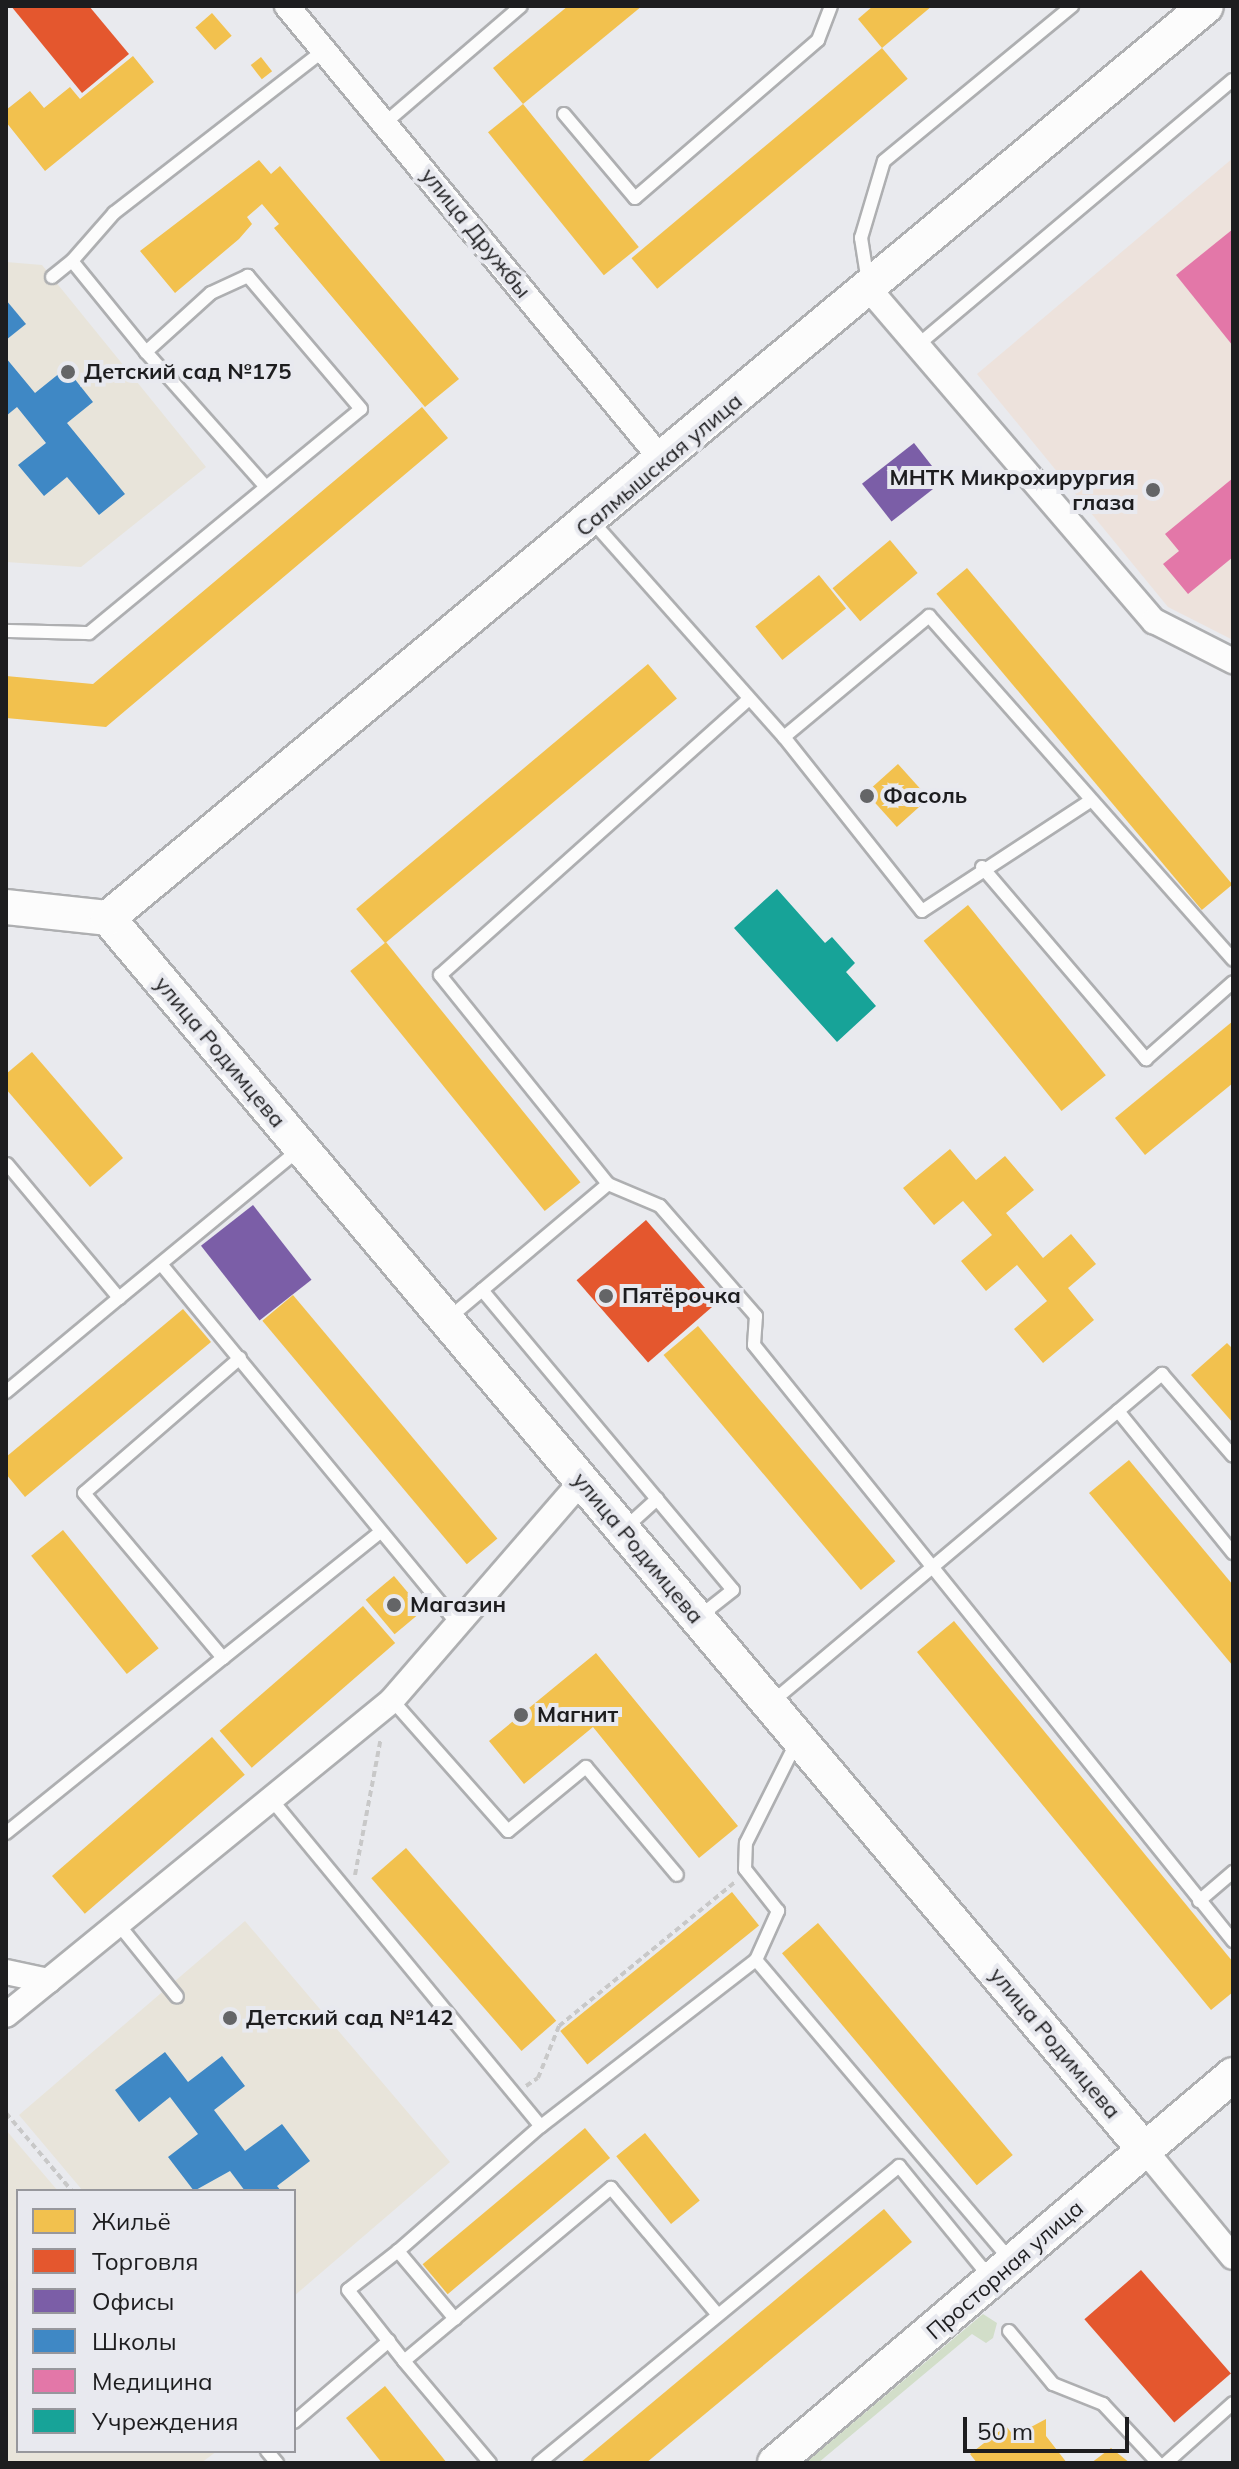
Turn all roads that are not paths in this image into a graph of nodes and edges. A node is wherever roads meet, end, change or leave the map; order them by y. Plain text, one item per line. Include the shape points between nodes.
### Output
1 (287, 6) edge
2 (521, 6) edge
3 (831, 6) edge
4 (1072, 6) edge
5 (1206, 6) edge
6 (323, 51) junction
7 (1233, 80) edge
8 (564, 114) dead end
9 (385, 123) junction
10 (72, 261) junction
11 (52, 277) dead end
12 (869, 289) junction
13 (919, 344) junction
14 (146, 352) junction
15 (663, 461) junction
16 (265, 486) junction
17 (592, 521) junction
18 (6, 631) edge
19 (1233, 661) edge
20 (749, 699) junction
21 (784, 737) junction
22 (1087, 803) junction
23 (982, 867) junction
24 (6, 907) edge
25 (108, 918) junction
26 (1233, 960) edge
27 (1233, 982) edge
28 (301, 1148) junction
29 (7, 1164) edge
30 (608, 1184) junction
31 (161, 1264) junction
32 (482, 1290) junction
33 (119, 1298) junction
34 (446, 1320) junction
35 (240, 1358) junction
36 (6, 1392) edge
37 (1118, 1411) junction
38 (1233, 1456) edge
39 (582, 1481) junction
40 (657, 1499) junction
41 (623, 1530) junction
42 (380, 1532) junction
43 (1233, 1553) edge
44 (929, 1570) junction
45 (697, 1618) junction
46 (458, 1624) junction
47 (223, 1658) junction
48 (769, 1704) junction
49 (399, 1707) junction
50 (798, 1738) junction
51 (271, 1799) junction
52 (6, 1833) edge
53 (1233, 1872) edge
54 (677, 1875) dead end
55 (1199, 1901) junction
56 (119, 1925) junction
57 (1233, 1941) edge
58 (756, 1960) junction
59 (6, 1972) edge
60 (48, 1981) junction
61 (177, 1997) dead end
62 (6, 2015) edge
63 (1233, 2075) edge
64 (541, 2126) junction
65 (1143, 2148) junction
66 (398, 2251) junction
67 (1233, 2257) edge
68 (1004, 2274) junction
69 (718, 2315) junction
70 (455, 2319) junction
71 (1009, 2331) dead end
72 (389, 2341) junction
73 (404, 2361) junction
74 (1233, 2403) edge
75 (296, 2420) edge
76 (490, 2463) edge
77 (539, 2463) edge
78 (775, 2463) edge
79 (1158, 2463) edge
80 (1166, 2463) edge

1 - 6 street, улица Дружбы
2 - 9 lane
3 - 8 lane via 818,40 635,198
4 - 12 lane via 884,161 861,238
5 - 12 street, Салмышская улица
6 - 9 street, улица Дружбы
6 - 10 lane via 114,213
7 - 13 lane
9 - 15 street, улица Дружбы
10 - 11 lane
10 - 14 lane
12 - 13 street
12 - 15 street, Салмышская улица
13 - 19 street via 1154,621
14 - 16 lane
14 - 16 lane via 211,293 248,276 361,409
15 - 17 street, Салмышская улица
16 - 18 lane via 89,633
17 - 20 lane
17 - 25 street, Салмышская улица
20 - 21 lane
20 - 30 lane via 440,975
21 - 22 lane via 929,616
21 - 23 lane via 922,911
22 - 23 lane
22 - 26 lane
23 - 27 lane via 1146,1059
24 - 25 street
25 - 28 street, улица Родимцева
28 - 31 lane
28 - 34 street, улица Родимцева
29 - 33 lane
30 - 32 lane
30 - 44 lane via 660,1206 756,1316 754,1345
31 - 33 lane
31 - 35 lane
32 - 34 lane
32 - 40 lane
33 - 36 lane
34 - 39 street, улица Родимцева
35 - 42 lane
35 - 47 lane via 84,1493
37 - 38 lane via 1162,1374
37 - 43 lane
37 - 44 lane
39 - 41 street, улица Родимцева
39 - 46 street
40 - 41 lane
40 - 45 lane via 733,1590
41 - 45 street, улица Родимцева
42 - 46 lane
42 - 47 lane
44 - 48 lane
44 - 55 lane
45 - 48 street, улица Родимцева
46 - 49 street
47 - 52 lane
48 - 50 street, улица Родимцева
49 - 51 street
49 - 54 lane via 508,1831 586,1767
50 - 58 lane via 746,1843 747,1872 778,1911
50 - 65 street, улица Родимцева
51 - 56 street
51 - 64 lane
53 - 55 lane
55 - 57 lane
56 - 60 street
56 - 61 lane
58 - 64 lane
58 - 68 lane
59 - 60 street
60 - 62 street
63 - 65 street, Просторная улица
64 - 66 lane
65 - 67 street, улица Родимцева
65 - 68 street, Просторная улица
66 - 70 lane
66 - 72 lane via 348,2290
68 - 69 lane via 899,2166
68 - 78 street, Просторная улица
69 - 70 lane via 611,2188
69 - 77 lane
70 - 73 lane
71 - 79 lane via 1053,2384 1103,2404
72 - 73 lane
72 - 75 lane
73 - 76 lane
74 - 80 lane

